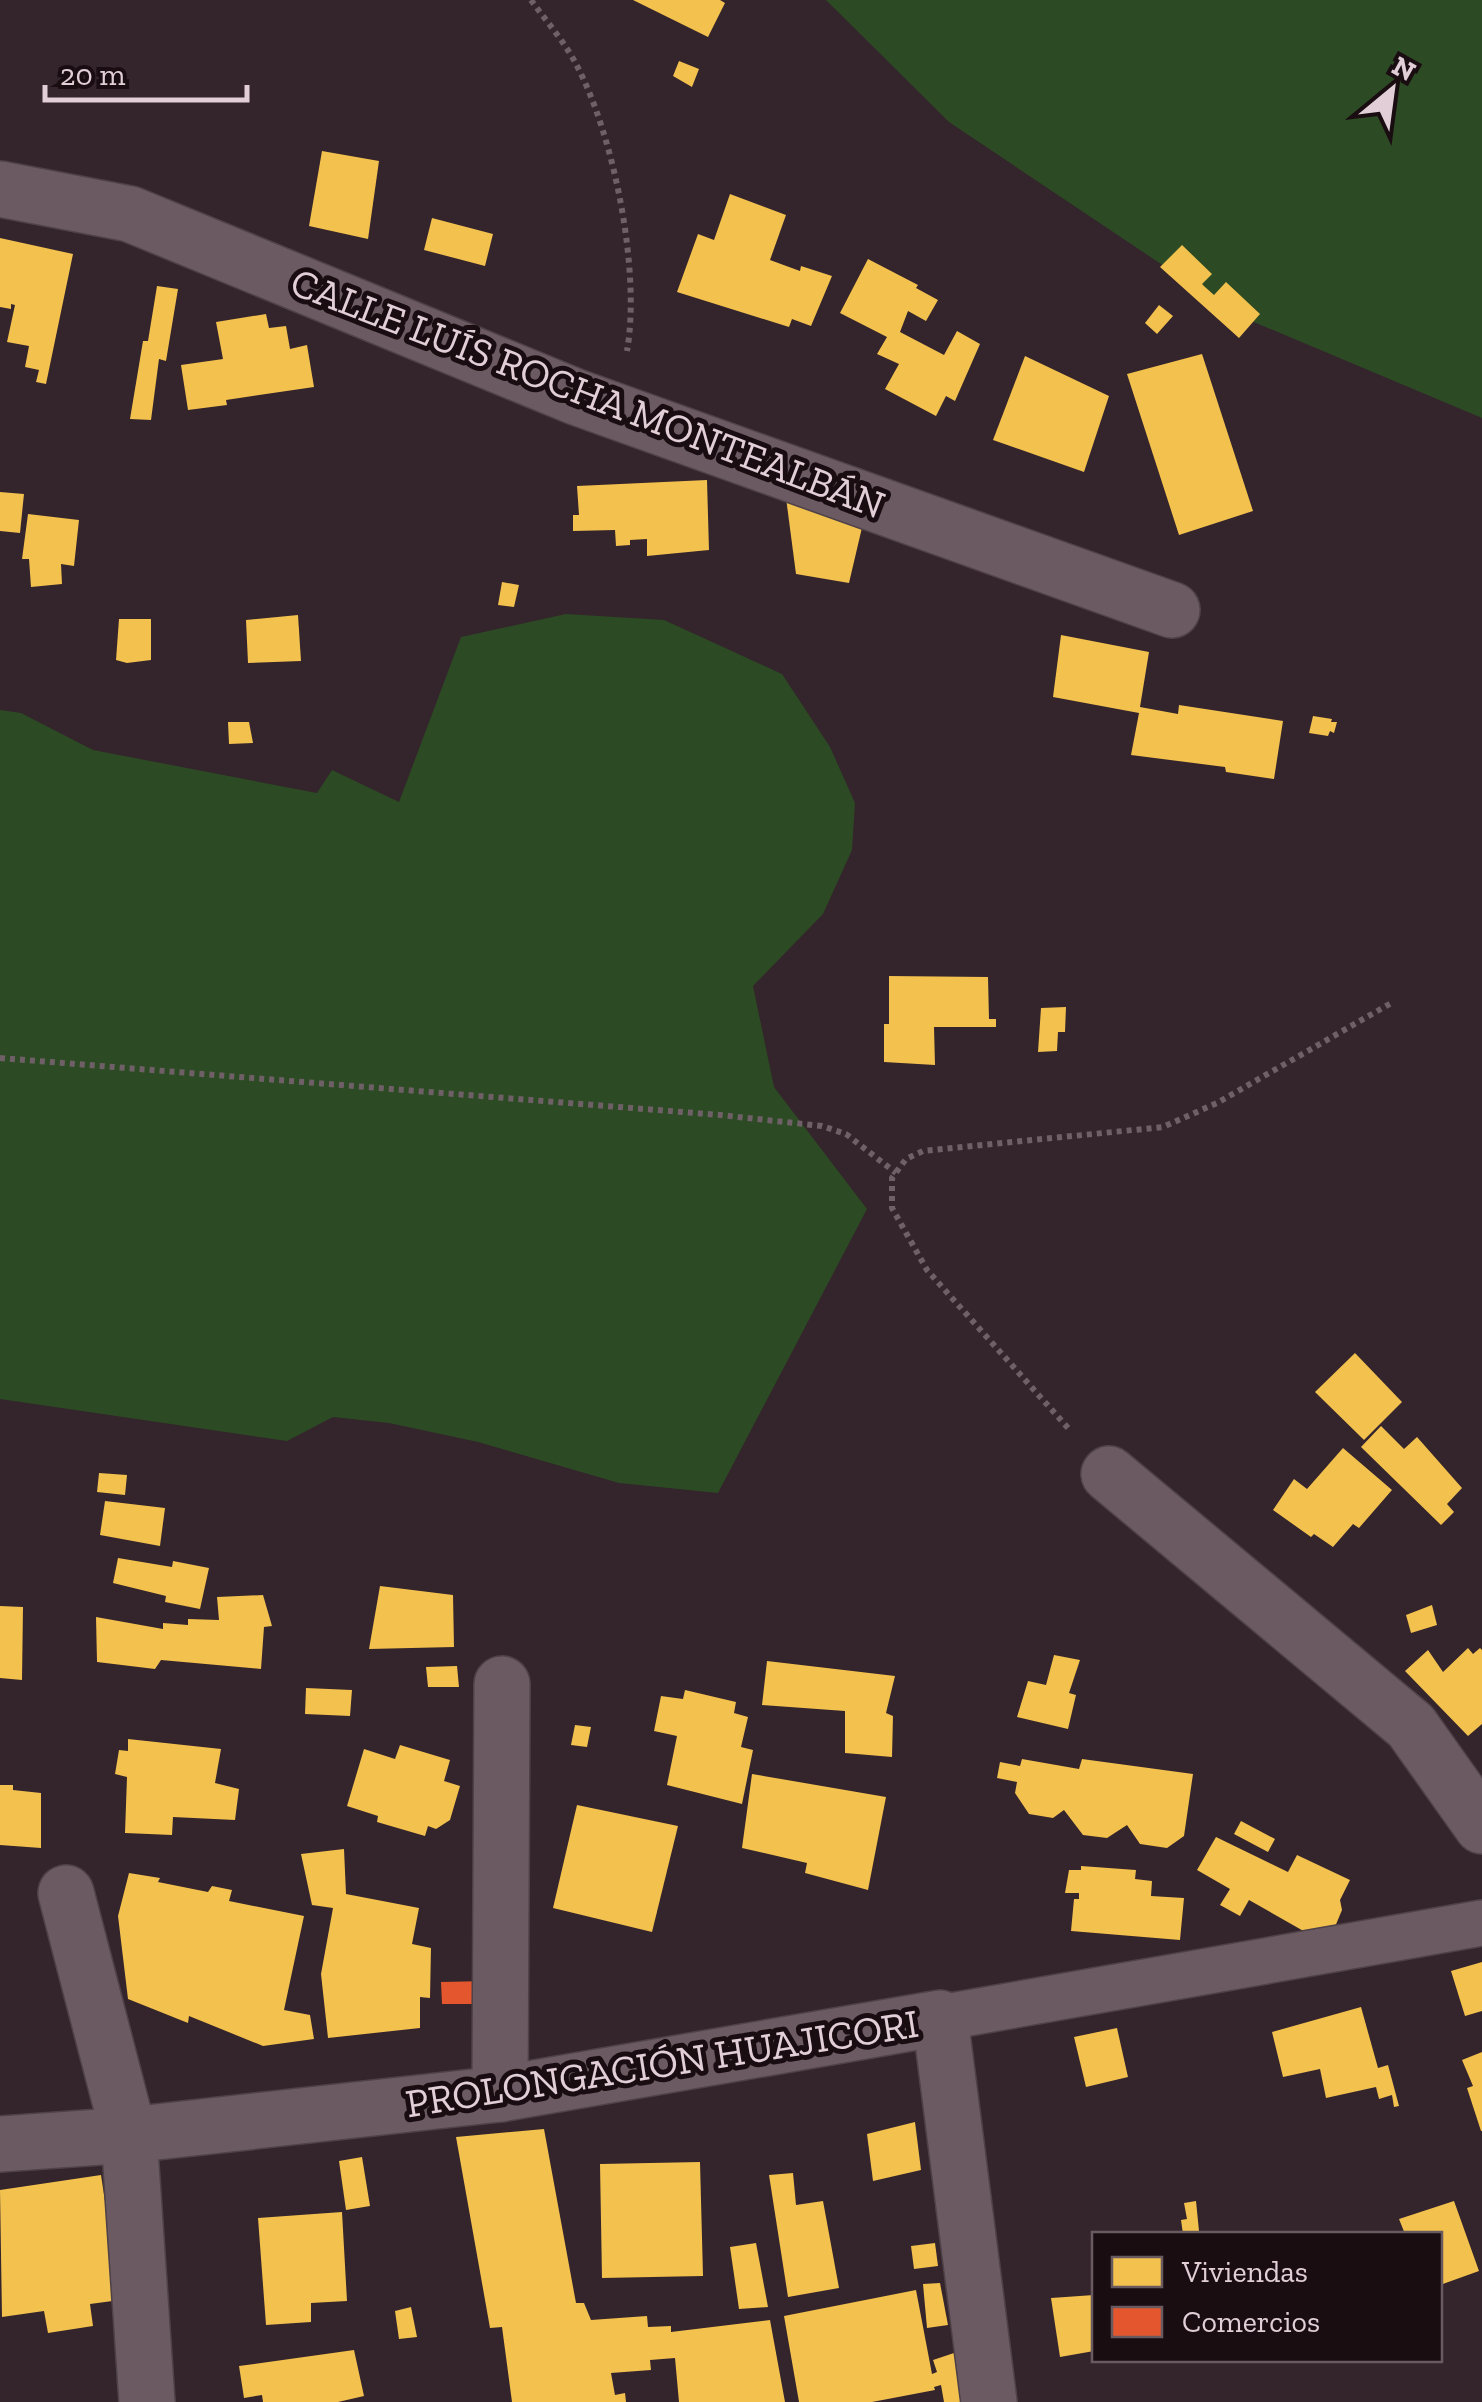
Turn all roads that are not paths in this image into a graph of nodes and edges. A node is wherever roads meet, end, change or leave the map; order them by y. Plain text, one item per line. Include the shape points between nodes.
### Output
1 (0, 189) edge
2 (1172, 610) dead end
3 (1109, 1474) road end
4 (502, 1684) dead end
5 (1482, 1826) edge
6 (66, 1893) dead end
7 (1482, 1923) edge
8 (940, 2018) junction
9 (500, 2094) junction
10 (129, 2135) junction
11 (0, 2144) edge
12 (147, 2402) edge
13 (989, 2402) edge

1 - 2 street, CALLE LUÍS ROCHA MONTEALBÁN via 130,214 617,412
3 - 5 street via 1411,1726
4 - 9 street
6 - 10 street
7 - 8 street
8 - 9 street, PROLONGACIÓN HUAJICORI
8 - 13 street, PROLONGACIÓN HUAJICORI
9 - 10 street, PROLONGACIÓN HUAJICORI
10 - 11 street, PROLONGACIÓN HUAJICORI
10 - 12 street

